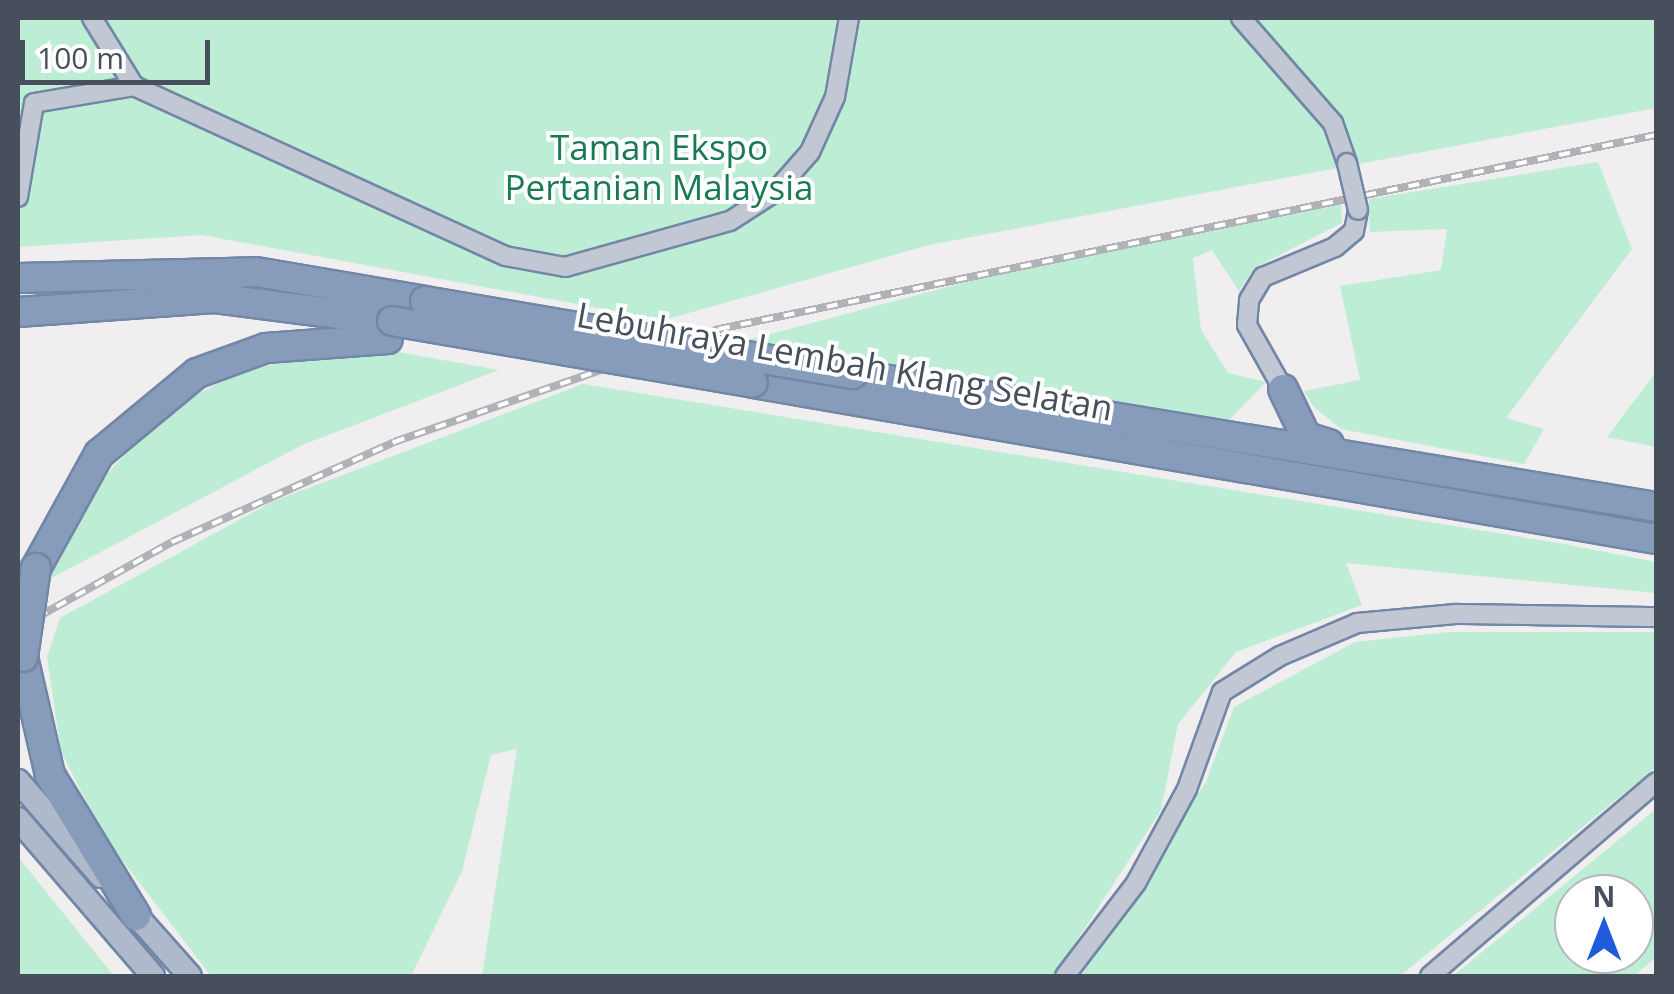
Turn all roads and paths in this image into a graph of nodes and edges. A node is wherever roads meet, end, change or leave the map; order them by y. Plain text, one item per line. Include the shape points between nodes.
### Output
1 (92, 18) edge
2 (849, 18) edge
3 (1241, 18) edge
4 (134, 86) junction
5 (18, 197) edge
6 (18, 278) edge
7 (18, 312) edge
8 (390, 330) junction
9 (849, 386) junction
10 (1283, 389) junction
11 (1203, 432) junction
12 (1362, 460) junction
13 (1656, 507) edge
14 (1656, 539) edge
15 (1656, 617) edge
16 (18, 782) edge
17 (1656, 782) edge
18 (18, 818) edge
19 (136, 916) junction
20 (154, 976) edge
21 (190, 976) edge
22 (1065, 976) edge
23 (1430, 976) edge

1 - 4 street
2 - 4 street via 835,98 810,152 775,192 730,221 565,268 505,256
3 - 10 street, bridge via 1333,123 1358,210 1336,247 1263,278 1249,300 1247,325
4 - 5 street via 34,103
6 - 9 highway, Lebuhraya Lembah Klang Selatan, bridge via 256,272
7 - 8 highway, Lebuhraya Lembah Klang Selatan via 215,298
8 - 9 highway, Lebuhraya Lembah Klang Selatan, bridge via 751,390
8 - 19 highway, bridge via 266,348 197,373 99,454 36,568 23,657 26,705 50,776
9 - 11 highway, Lebuhraya Lembah Klang Selatan
9 - 14 highway, Lebuhraya Lembah Klang Selatan
10 - 11 highway via 1272,426
10 - 12 highway via 1306,437
11 - 12 highway, Lebuhraya Lembah Klang Selatan
12 - 13 highway, Lebuhraya Lembah Klang Selatan
15 - 22 street via 1456,614 1356,623 1280,656 1222,692 1187,789 1136,883
16 - 19 main road
17 - 23 street
18 - 20 main road
19 - 21 main road

